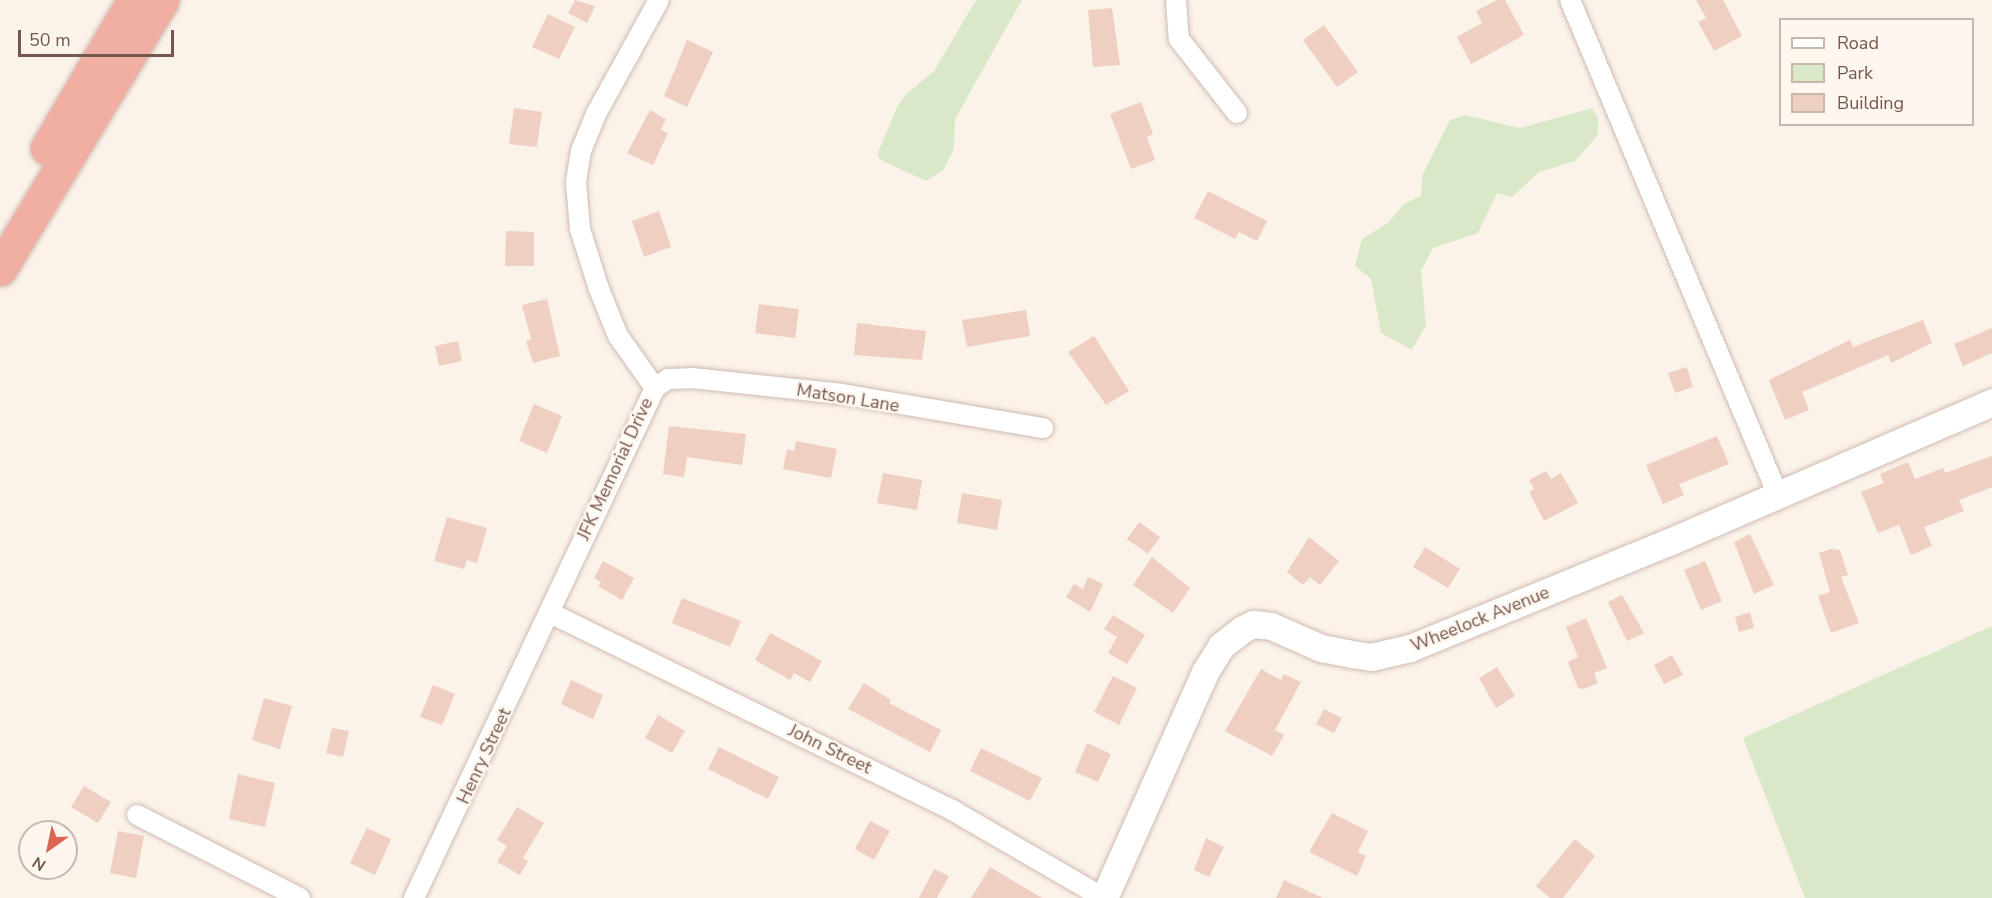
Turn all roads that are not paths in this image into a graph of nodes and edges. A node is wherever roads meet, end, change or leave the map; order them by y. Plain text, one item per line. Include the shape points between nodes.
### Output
1 (134, 0) edge
2 (162, 0) edge
3 (659, 0) edge
4 (1176, 0) edge
5 (1570, 0) edge
6 (1237, 113) dead end
7 (0, 228) edge
8 (0, 269) edge
9 (655, 388) junction
10 (1992, 402) edge
11 (1043, 428) dead end
12 (1777, 493) junction
13 (550, 613) junction
14 (137, 815) dead end
15 (300, 898) edge
16 (414, 898) edge
17 (1104, 898) edge

1 - 7 highway
2 - 8 highway
3 - 9 street, JFK Memorial Drive via 596,114 581,151 576,182 580,229 599,289 618,336
4 - 6 street via 1179,39
5 - 12 street
9 - 11 street, Matson Lane via 668,379 692,378 842,394
9 - 13 street, JFK Memorial Drive
10 - 12 street, Wheelock Avenue
12 - 17 street, Wheelock Avenue via 1630,558 1390,654 1371,657 1334,651 1261,624 1231,636 1200,681
13 - 16 street, Henry Street
13 - 17 street, John Street via 952,810
14 - 15 street

